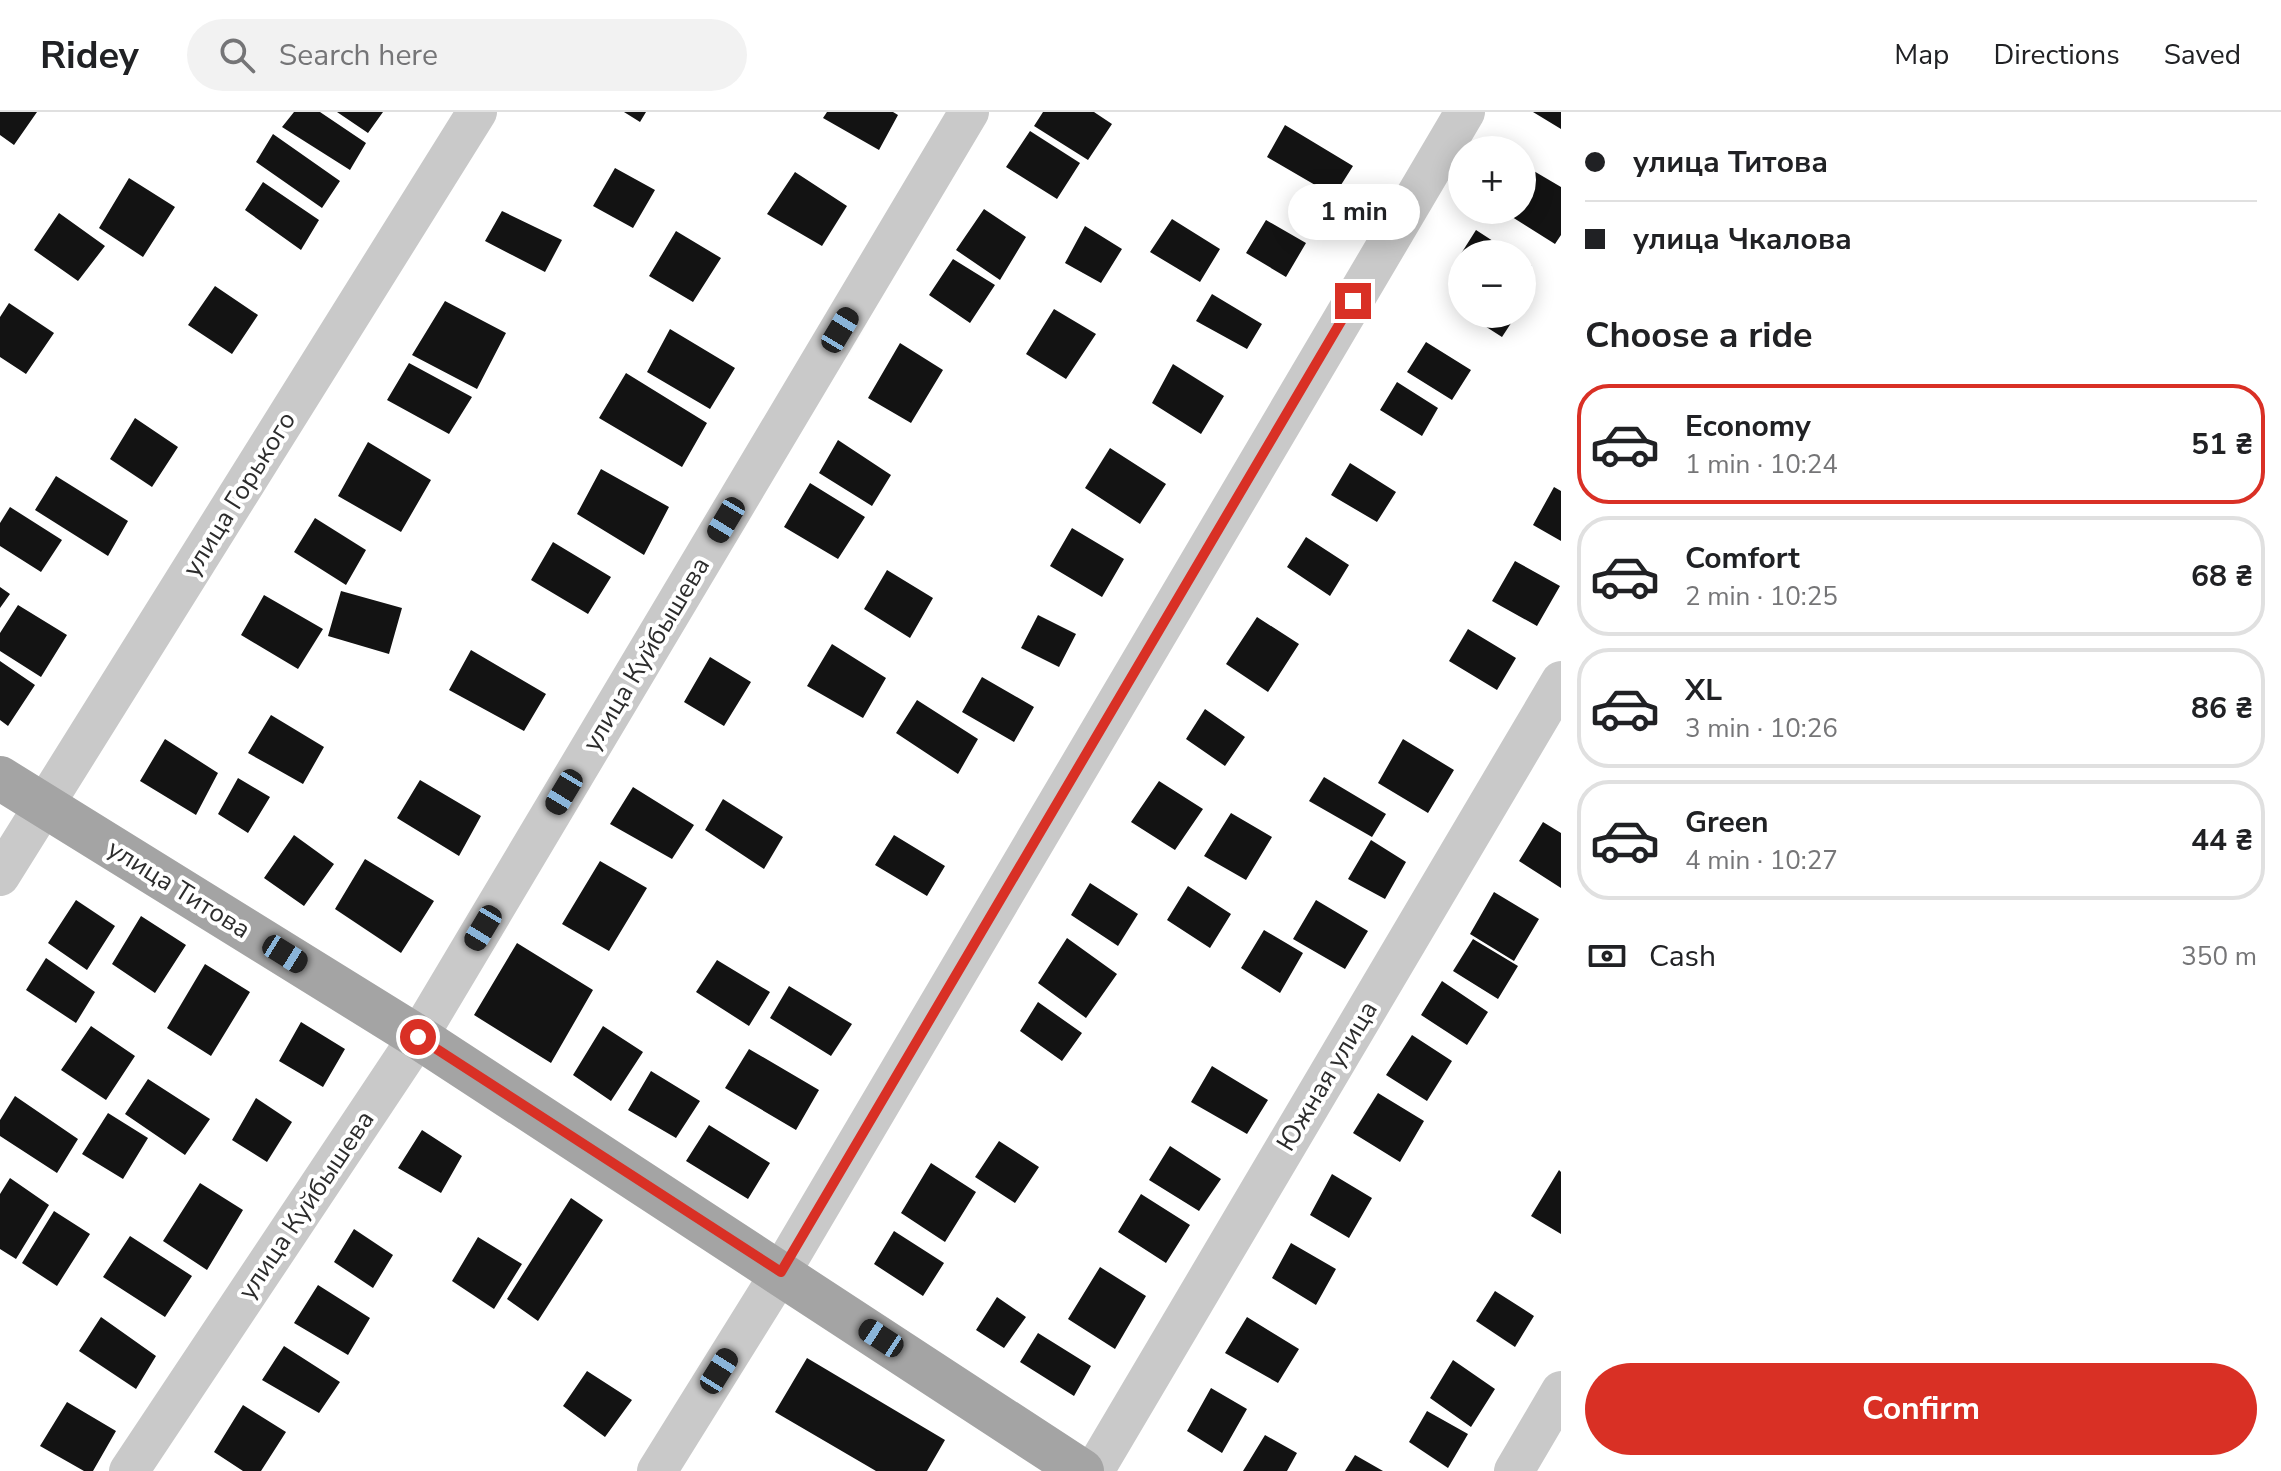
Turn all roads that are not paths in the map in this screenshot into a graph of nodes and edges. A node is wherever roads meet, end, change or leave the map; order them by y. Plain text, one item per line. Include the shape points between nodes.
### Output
1 (477, 112) edge
2 (969, 112) edge
3 (1465, 112) edge
4 (1561, 681) edge
5 (0, 778) edge
6 (45, 806) junction
7 (0, 876) edge
8 (418, 1037) junction
9 (781, 1272) junction
10 (1561, 1391) edge
11 (129, 1471) edge
12 (657, 1471) edge
13 (1082, 1471) edge
14 (1094, 1471) edge
15 (1514, 1471) edge

1 - 6 street, улица Горького
2 - 8 street, улица Куйбышева
3 - 9 street
4 - 14 street, Южная улица
5 - 6 main road, улица Титова
6 - 7 street, улица Горького
6 - 8 main road, улица Титова
8 - 9 main road, улица Титова
8 - 11 street, улица Куйбышева
9 - 12 street
9 - 13 main road, улица Титова
10 - 15 street

